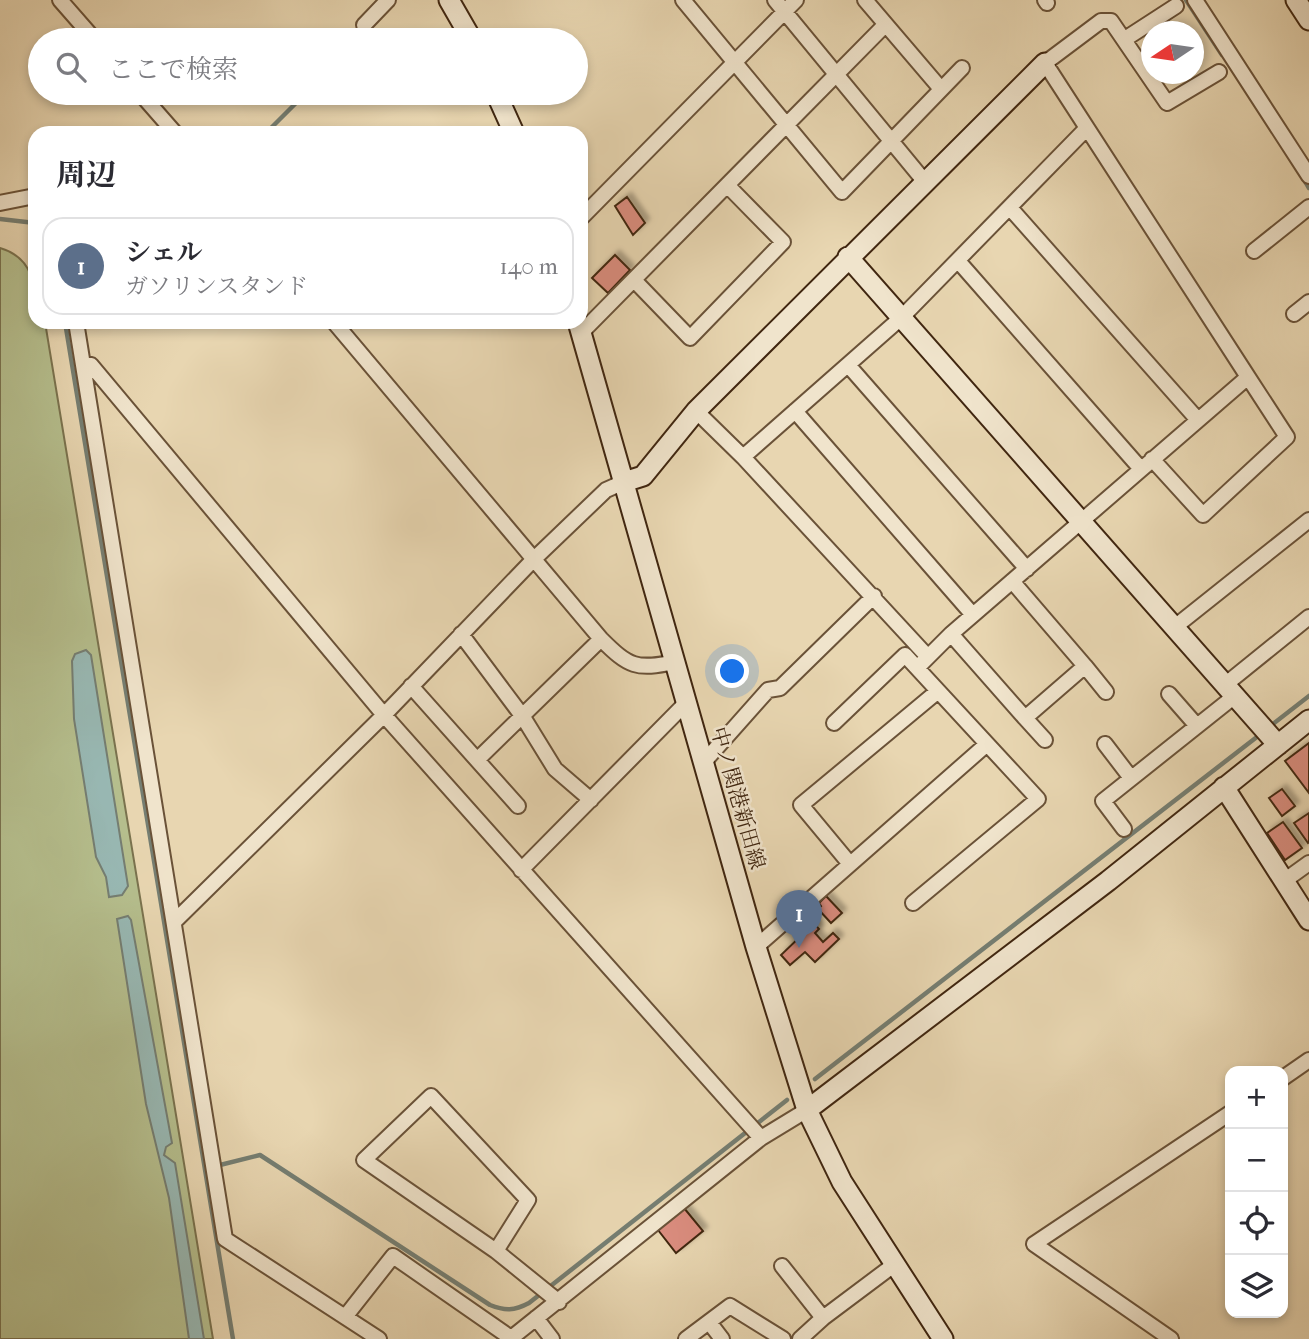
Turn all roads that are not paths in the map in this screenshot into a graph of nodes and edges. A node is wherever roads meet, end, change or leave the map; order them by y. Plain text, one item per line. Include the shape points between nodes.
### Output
1 (60, 0) edge
2 (388, 0) edge
3 (449, 0) edge
4 (683, 0) edge
5 (775, 0) edge
6 (796, 0) edge
7 (865, 0) edge
8 (1195, 0) edge
9 (1296, 0) edge
10 (1176, 6) dead end
11 (785, 12) junction
12 (1309, 20) edge
13 (364, 25) dead end
14 (886, 25) junction
15 (84, 28) edge
16 (465, 28) edge
17 (1125, 39) junction
18 (1045, 63) junction
19 (734, 64) junction
20 (961, 68) dead end
21 (1219, 72) dead end
22 (836, 75) junction
23 (941, 89) junction
24 (150, 105) edge
25 (501, 105) edge
26 (169, 126) edge
27 (511, 126) edge
28 (786, 127) junction
29 (1086, 130) junction
30 (892, 143) junction
31 (1309, 176) edge
32 (925, 182) junction
33 (728, 186) junction
34 (28, 197) edge
35 (0, 203) edge
36 (1309, 207) edge
37 (1011, 209) junction
38 (588, 212) edge
39 (1254, 251) dead end
40 (849, 257) junction
41 (959, 262) junction
42 (634, 280) junction
43 (1309, 302) edge
44 (1294, 314) dead end
45 (902, 317) junction
46 (588, 321) edge
47 (77, 329) edge
48 (340, 329) edge
49 (580, 329) edge
50 (83, 364) junction
51 (848, 365) junction
52 (1248, 377) junction
53 (696, 411) junction
54 (795, 411) junction
55 (1198, 420) junction
56 (743, 457) junction
57 (1147, 464) junction
58 (624, 482) junction
59 (1309, 520) edge
60 (1083, 521) junction
61 (533, 560) junction
62 (1027, 569) junction
63 (1012, 581) junction
64 (874, 596) junction
65 (973, 615) junction
66 (1309, 617) edge
67 (1176, 626) junction
68 (461, 634) junction
69 (951, 634) junction
70 (601, 639) junction
71 (928, 657) junction
72 (675, 662) junction
73 (1085, 666) junction
74 (917, 668) junction
75 (411, 686) junction
76 (1231, 689) junction
77 (938, 691) junction
78 (1106, 692) dead end
79 (1169, 694) dead end
80 (687, 702) junction
81 (384, 715) junction
82 (523, 717) junction
83 (1025, 718) junction
84 (1309, 720) edge
85 (834, 723) dead end
86 (1197, 726) junction
87 (1045, 740) dead end
88 (987, 744) junction
89 (1105, 744) dead end
90 (1278, 745) junction
91 (477, 760) junction
92 (704, 762) junction
93 (1131, 778) junction
94 (1224, 787) junction
95 (591, 800) junction
96 (518, 807) dead end
97 (1124, 829) dead end
98 (1309, 863) edge
99 (850, 864) junction
100 (521, 870) junction
101 (1283, 881) junction
102 (913, 903) dead end
103 (176, 920) junction
104 (1309, 920) edge
105 (756, 947) junction
106 (1309, 1060) edge
107 (1288, 1075) edge
108 (807, 1110) junction
109 (1225, 1116) edge
110 (761, 1138) junction
111 (496, 1251) junction
112 (895, 1264) junction
113 (782, 1266) dead end
114 (559, 1302) junction
115 (345, 1317) junction
116 (536, 1318) junction
117 (823, 1318) junction
118 (709, 1322) junction
119 (511, 1338) edge
120 (379, 1339) edge
121 (552, 1339) edge
122 (686, 1339) edge
123 (722, 1339) edge
124 (783, 1339) edge
125 (800, 1339) edge
126 (943, 1339) edge
127 (1171, 1339) edge

1 - 15 street
2 - 13 street
3 - 16 street
4 - 19 street
5 - 11 street
6 - 11 street
7 - 14 street
8 - 31 street
9 - 12 street
10 - 17 street
11 - 19 street
11 - 22 street
14 - 22 street
14 - 23 street
17 - 18 street via 1111,21 1101,21
17 - 21 street via 1167,103
18 - 29 street
18 - 32 street
19 - 28 street
19 - 38 street
20 - 23 street
22 - 28 street
22 - 30 street
23 - 30 street
24 - 26 street
25 - 27 street
28 - 30 street via 842,192
28 - 33 street
29 - 37 street
29 - 52 street
30 - 32 street
32 - 40 street
33 - 42 street
33 - 42 street via 783,242 690,338
34 - 35 street
36 - 39 street
37 - 41 street
37 - 55 street
40 - 45 street
40 - 53 street
41 - 45 street
41 - 57 street
42 - 46 street
43 - 44 street
45 - 51 street
45 - 60 street
47 - 50 street
48 - 61 street
49 - 58 street, 中ノ関港新田線
50 - 81 street via 91,366
50 - 103 street
51 - 54 street
51 - 62 street
52 - 55 street
52 - 57 street via 1287,437 1203,515
53 - 56 street
53 - 58 street via 643,476
54 - 56 street
54 - 65 street
55 - 57 street
56 - 64 street
57 - 60 street
58 - 61 street via 606,490
58 - 72 street, 中ノ関港新田線
59 - 67 street
60 - 62 street
60 - 67 street
61 - 68 street
61 - 70 street
62 - 63 street
63 - 65 street
63 - 73 street
64 - 71 street
64 - 92 street via 780,688 768,690
65 - 69 street
66 - 76 street
67 - 76 street
68 - 75 street
68 - 82 street
69 - 71 street
69 - 83 street
70 - 72 street via 623,660 644,668
70 - 82 street
71 - 74 street
72 - 80 street, 中ノ関港新田線
73 - 78 street
73 - 83 street
74 - 77 street
74 - 85 street via 905,655
75 - 81 street
75 - 91 street
76 - 86 street
76 - 90 street
77 - 88 street
77 - 99 street via 801,805
79 - 86 street
80 - 92 street, 中ノ関港新田線
80 - 95 street
81 - 100 street
81 - 103 street
82 - 91 street
82 - 95 street via 555,769
83 - 87 street
84 - 90 street
86 - 93 street
88 - 99 street
88 - 102 street via 1038,799
89 - 93 street
90 - 94 street
91 - 96 street
92 - 105 street, 中ノ関港新田線
93 - 97 street via 1103,801
94 - 101 street
94 - 108 street via 1097,890
95 - 100 street
98 - 101 street
99 - 105 street
100 - 110 street
101 - 104 street
103 - 115 street via 225,1238
105 - 108 street, 中ノ関港新田線
106 - 107 street
108 - 110 street
108 - 112 street, 中ノ関港新田線 via 842,1182
109 - 127 street via 1034,1244
110 - 114 street
111 - 111 street via 359,1166 431,1096 528,1200
111 - 114 street
112 - 117 street
112 - 126 street, 中ノ関港新田線
113 - 117 street
114 - 116 street
115 - 119 street via 393,1256
115 - 120 street
116 - 119 street
116 - 121 street
117 - 125 street
118 - 122 street
118 - 123 street
118 - 124 street via 730,1306

